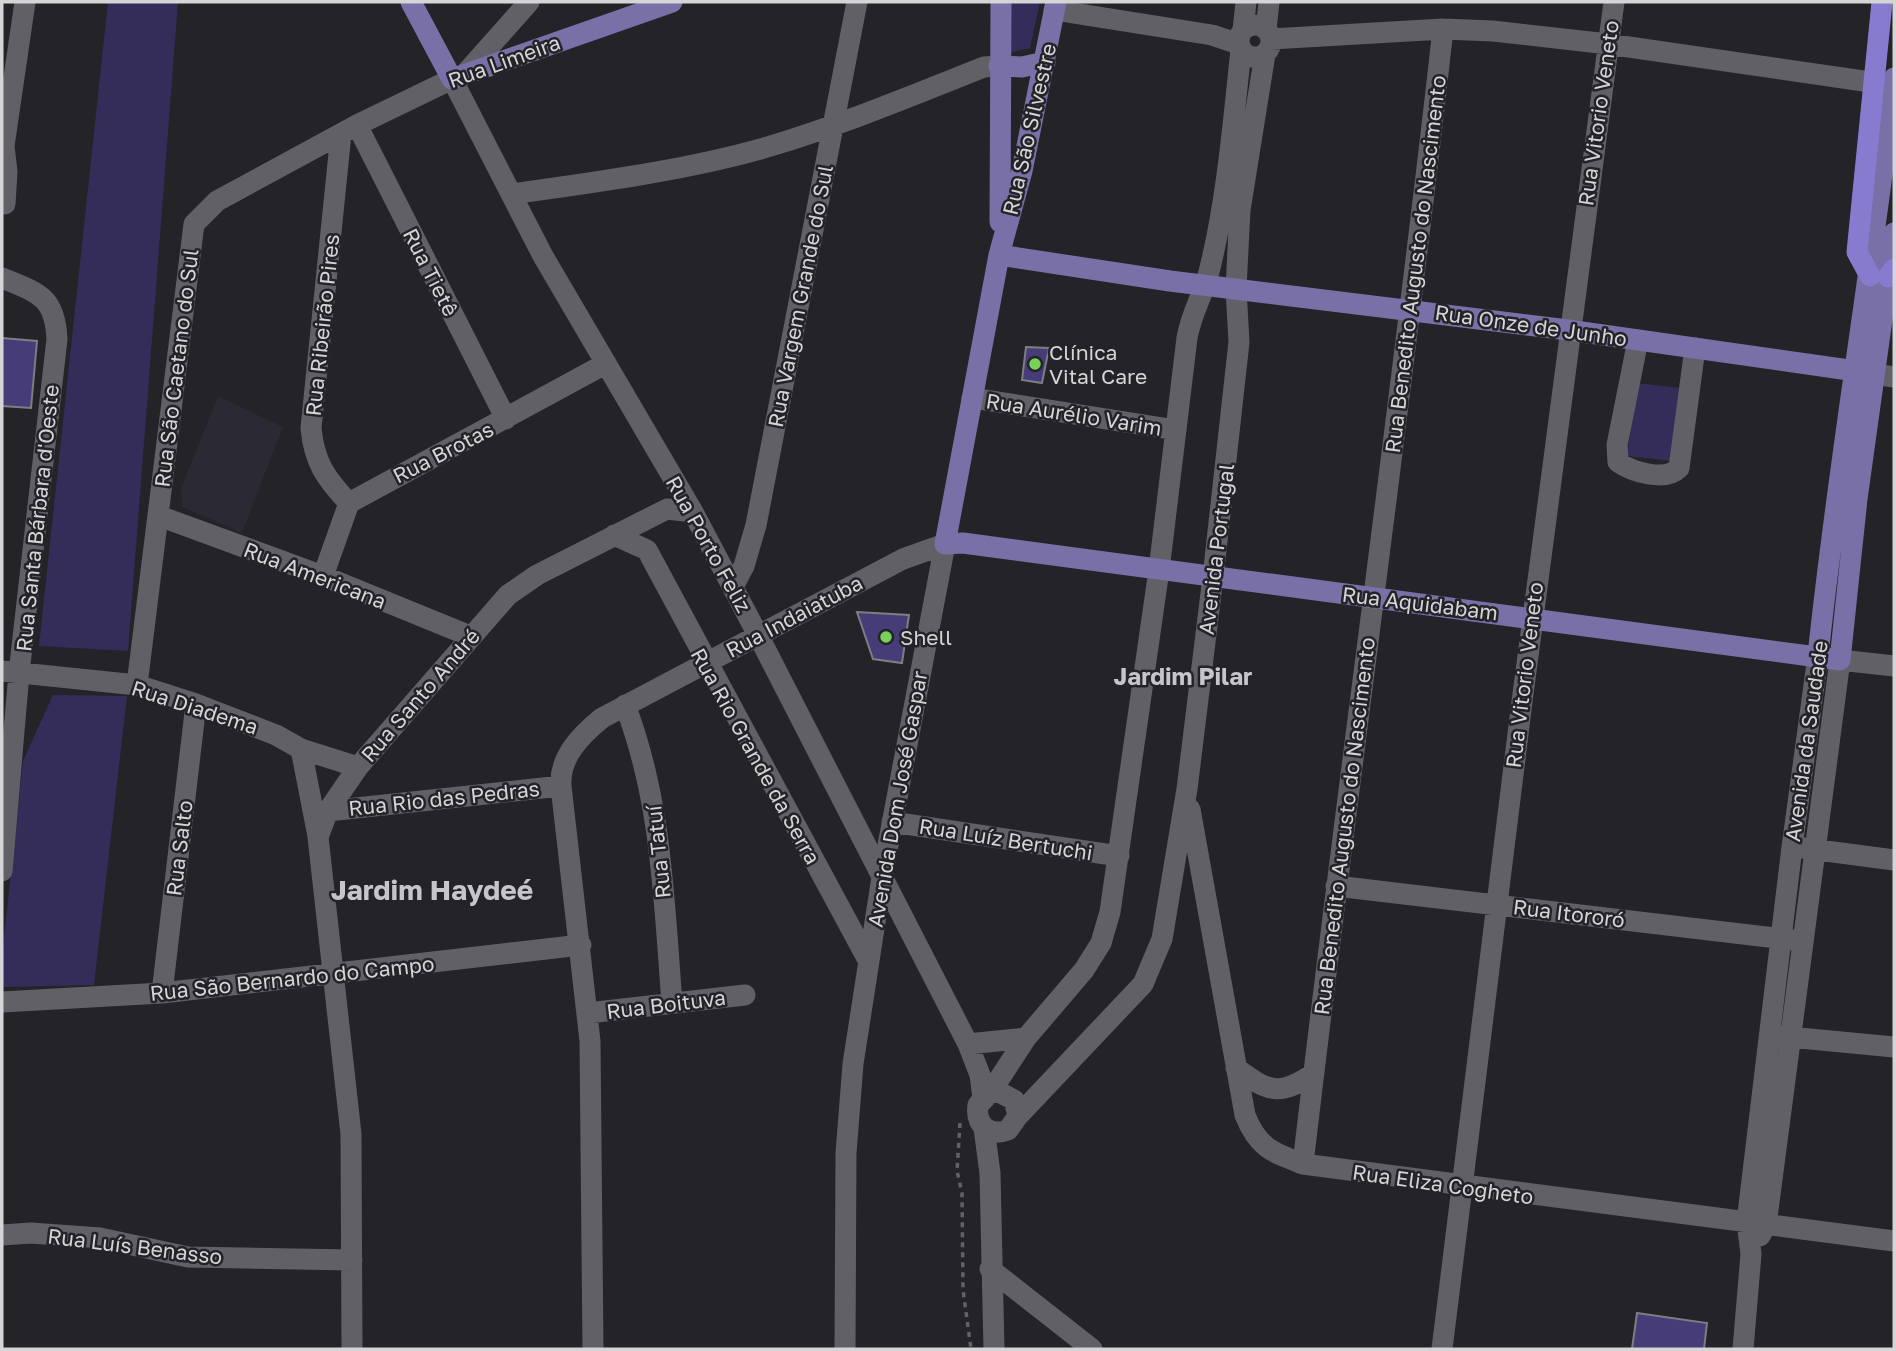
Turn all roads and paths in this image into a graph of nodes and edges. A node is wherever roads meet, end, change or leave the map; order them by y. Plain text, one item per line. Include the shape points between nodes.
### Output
1 (25, 2) edge
2 (411, 2) edge
3 (529, 2) edge
4 (673, 2) edge
5 (856, 2) edge
6 (1001, 2) edge
7 (1246, 2) edge
8 (1269, 2) edge
9 (1614, 2) edge
10 (1882, 2) edge
11 (1055, 6) edge
12 (1443, 29) junction
13 (1241, 40) junction
14 (1267, 41) junction
15 (1608, 44) junction
16 (1045, 62) junction
17 (999, 66) junction
18 (459, 76) junction
19 (1894, 78) edge
20 (1873, 83) junction
21 (1894, 85) edge
22 (832, 127) junction
23 (349, 129) junction
24 (3, 147) edge
25 (512, 194) junction
26 (3, 206) edge
27 (1885, 231) edge
28 (999, 255) junction
29 (1884, 274) edge
30 (2, 278) edge
31 (1205, 285) junction
32 (1237, 289) junction
33 (1412, 309) junction
34 (1568, 330) junction
35 (1638, 340) junction
36 (1695, 348) junction
37 (605, 364) junction
38 (1875, 374) edge
39 (972, 398) junction
40 (506, 419) junction
41 (1176, 430) junction
42 (671, 474) junction
43 (349, 503) junction
44 (662, 511) junction
45 (693, 512) junction
46 (159, 516) junction
47 (614, 535) junction
48 (945, 544) junction
49 (647, 550) junction
50 (1159, 570) junction
51 (323, 576) junction
52 (1213, 578) junction
53 (733, 587) junction
54 (1372, 597) junction
55 (1532, 617) junction
56 (758, 635) junction
57 (470, 636) junction
58 (1818, 656) junction
59 (1840, 660) junction
60 (705, 663) junction
61 (1894, 666) edge
62 (10, 672) edge
63 (137, 685) junction
64 (196, 704) junction
65 (625, 705) junction
66 (301, 749) junction
67 (358, 767) junction
68 (561, 786) junction
69 (1187, 789) junction
70 (328, 811) junction
71 (892, 822) junction
72 (318, 837) junction
73 (1792, 847) junction
74 (1814, 849) junction
75 (1119, 856) junction
76 (1894, 860) edge
77 (2, 871) edge
78 (1173, 872) junction
79 (881, 877) junction
80 (1202, 886) junction
81 (1336, 886) junction
82 (1495, 904) junction
83 (1780, 938) junction
84 (1802, 941) junction
85 (581, 945) junction
86 (868, 960) junction
87 (335, 975) junction
88 (162, 993) junction
89 (744, 995) dead end
90 (2, 1002) edge
91 (672, 1003) junction
92 (588, 1013) junction
93 (1768, 1035) junction
94 (1790, 1037) junction
95 (1026, 1038) junction
96 (968, 1044) junction
97 (1894, 1047) edge
98 (1236, 1068) junction
99 (1314, 1073) junction
100 (986, 1095) junction
101 (961, 1112) dead end
102 (1013, 1123) junction
103 (984, 1128) junction
104 (1303, 1164) junction
105 (990, 1173) junction
106 (1462, 1187) junction
107 (1756, 1224) junction
108 (2, 1235) edge
109 (1894, 1241) edge
110 (352, 1259) junction
111 (990, 1269) junction
112 (352, 1349) edge
113 (593, 1349) edge
114 (845, 1349) edge
115 (971, 1349) edge
116 (994, 1349) edge
117 (1092, 1349) edge
118 (1443, 1349) edge
119 (1743, 1349) edge

1 - 24 street
2 - 18 main road, Rua Porto Feliz
3 - 18 street
4 - 18 main road, Rua Limeira
5 - 22 street, Rua Vargem Grande do Sul
6 - 17 main road
7 - 13 street
8 - 14 street, Avenida Portugal
9 - 15 street, Rua Vitorio Veneto
10 - 20 highway
11 - 13 street
11 - 16 main road, Rua São Silvestre
12 - 14 street
12 - 15 street
12 - 33 street, Rua Benedito Augusto do Nascimento
13 - 14 street via 1252,26
13 - 14 street via 1249,57
13 - 31 street via 1219,222
14 - 32 street, Avenida Portugal via 1244,176
15 - 20 street
15 - 34 street, Rua Vitorio Veneto
16 - 17 main road
16 - 28 main road, Rua São Silvestre
17 - 22 street via 984,67
17 - 28 main road
18 - 23 street, Rua Limeira
18 - 25 street, Rua Porto Feliz
19 - 27 main road, Avenida da Saudade
20 - 21 street
20 - 29 highway via 1857,252
22 - 25 street via 705,162
22 - 53 street, Rua Vargem Grande do Sul via 756,525
23 - 40 street, Rua Tietê
23 - 43 street, Rua Ribeirão Pires via 312,428 319,468
23 - 46 street, Rua São Caetano do Sul via 217,201 194,224
24 - 26 street via 7,172
25 - 37 street, Rua Porto Feliz
27 - 29 main road, Avenida da Saudade
28 - 31 main road, Rua Onze de Junho
28 - 39 main road, Avenida Dom José Gaspar
29 - 38 main road, Avenida da Saudade
30 - 62 street, Rua Santa Bárbara d'Oeste via 43,297 53,308 57,339
31 - 32 main road, Rua Onze de Junho
31 - 41 street via 1190,322
32 - 33 main road, Rua Onze de Junho
32 - 52 street, Avenida Portugal via 1239,342
33 - 34 main road, Rua Onze de Junho
33 - 54 street, Rua Benedito Augusto do Nascimento
34 - 35 main road, Rua Onze de Junho
34 - 55 street, Rua Vitorio Veneto
35 - 36 main road, Rua Onze de Junho
35 - 36 street via 1617,445 1618,462 1630,471 1668,475 1679,468
36 - 38 main road, Rua Onze de Junho
37 - 40 street, Rua Brotas
37 - 42 street, Rua Porto Feliz
38 - 58 main road, Avenida da Saudade via 1835,509
38 - 59 main road, Avenida da Saudade
39 - 41 street, Rua Aurélio Varim
39 - 48 main road, Avenida Dom José Gaspar
40 - 43 street, Rua Brotas
41 - 50 street
42 - 44 street
42 - 45 street, Rua Porto Feliz
43 - 51 street
44 - 45 street
44 - 47 street, Rua Santo André
44 - 49 street
45 - 53 street, Rua Porto Feliz
46 - 51 street, Rua Americana
46 - 63 street, Rua São Caetano do Sul
47 - 49 street
47 - 57 street, Rua Santo André via 522,584
48 - 50 main road, Rua Aquidabam
48 - 56 street, Rua Indaiatuba via 919,551
48 - 71 street, Avenida Dom José Gaspar
49 - 60 street, Rua Rio Grande da Serra
50 - 52 main road, Rua Aquidabam
50 - 75 street
51 - 57 street, Rua Americana
52 - 54 main road, Rua Aquidabam
52 - 69 street, Avenida Portugal
53 - 56 street, Rua Porto Feliz
54 - 55 main road, Rua Aquidabam
54 - 81 street, Rua Benedito Augusto do Nascimento
55 - 58 main road, Rua Aquidabam
55 - 82 street, Rua Vitorio Veneto
56 - 60 street, Rua Indaiatuba
56 - 79 street, Rua Porto Feliz
57 - 67 street, Rua Santo André
58 - 59 main road, Rua Aquidabam
58 - 73 street, Avenida da Saudade
59 - 61 street, Rua Aquidabam
59 - 74 street, Avenida da Saudade
60 - 65 street, Rua Indaiatuba
60 - 86 street, Rua Rio Grande da Serra
62 - 63 street, Rua Diadema
62 - 77 street, Rua Santa Bárbara d'Oeste
63 - 64 street, Rua Diadema
64 - 66 street, Rua Diadema
64 - 88 street, Rua Salto
65 - 68 street, Rua Indaiatuba via 602,718 573,747 564,763
65 - 91 street, Rua Tatuí via 643,757 660,851
66 - 67 street, Rua Diadema
66 - 72 street
67 - 70 street, Rua Santo André
68 - 70 street, Rua Rio das Pedras
68 - 85 street, Rua Indaiatuba
69 - 78 street, Avenida Portugal
69 - 80 street, Rua Eliza Cogheto
70 - 72 street, Rua Santo André
71 - 75 street, Rua Luíz Bertuchi
71 - 79 street, Avenida Dom José Gaspar
72 - 87 street, Rua Santo André
73 - 74 street
73 - 83 street, Avenida da Saudade
74 - 76 street
74 - 84 street, Avenida da Saudade
75 - 95 street via 1101,943
78 - 80 street
78 - 102 street, Avenida Portugal via 1161,939 1143,984
79 - 86 street, Avenida Dom José Gaspar
79 - 96 street, Rua Porto Feliz
80 - 98 street, Rua Eliza Cogheto
81 - 82 street, Rua Itororó
81 - 99 street, Rua Benedito Augusto do Nascimento
82 - 83 street, Rua Itororó
82 - 106 street, Rua Vitorio Veneto
83 - 84 street, Rua Itororó
83 - 93 street, Avenida da Saudade
84 - 94 street, Avenida da Saudade
85 - 87 street, Rua São Bernardo do Campo
85 - 92 street, Rua Indaiatuba
86 - 114 street, Avenida Dom José Gaspar via 848,1110
87 - 88 street, Rua São Bernardo do Campo
87 - 110 street, Rua Santo André via 351,1134
88 - 90 street, Rua São Bernardo do Campo
89 - 91 street, Rua Boituva
91 - 92 street, Rua Boituva
92 - 113 street, Rua Indaiatuba via 593,1103
93 - 94 street
93 - 107 street, Avenida da Saudade
94 - 97 street
94 - 107 street, Avenida da Saudade
95 - 96 street
95 - 100 street
96 - 100 street, Rua Porto Feliz
98 - 99 street via 1271,1089 1294,1087
98 - 104 street, Rua Eliza Cogheto via 1253,1136 1269,1151
99 - 104 street, Rua Benedito Augusto do Nascimento
100 - 102 street via 1007,1094 1014,1100
100 - 103 street via 977,1113
101 - 115 path via 957,1171
102 - 103 street via 992,1132
102 - 105 street, Avenida Portugal
103 - 105 street, Avenida Portugal
104 - 106 street, Rua Eliza Cogheto
105 - 111 street, Avenida Portugal
106 - 107 street, Rua Eliza Cogheto
106 - 118 street, Rua Vitorio Veneto
107 - 109 street, Rua Eliza Cogheto
107 - 119 street, Avenida da Saudade
108 - 110 street, Rua Luís Benasso via 100,1238 188,1257
110 - 112 street, Rua Santo André
111 - 116 street, Avenida Portugal
111 - 117 street

